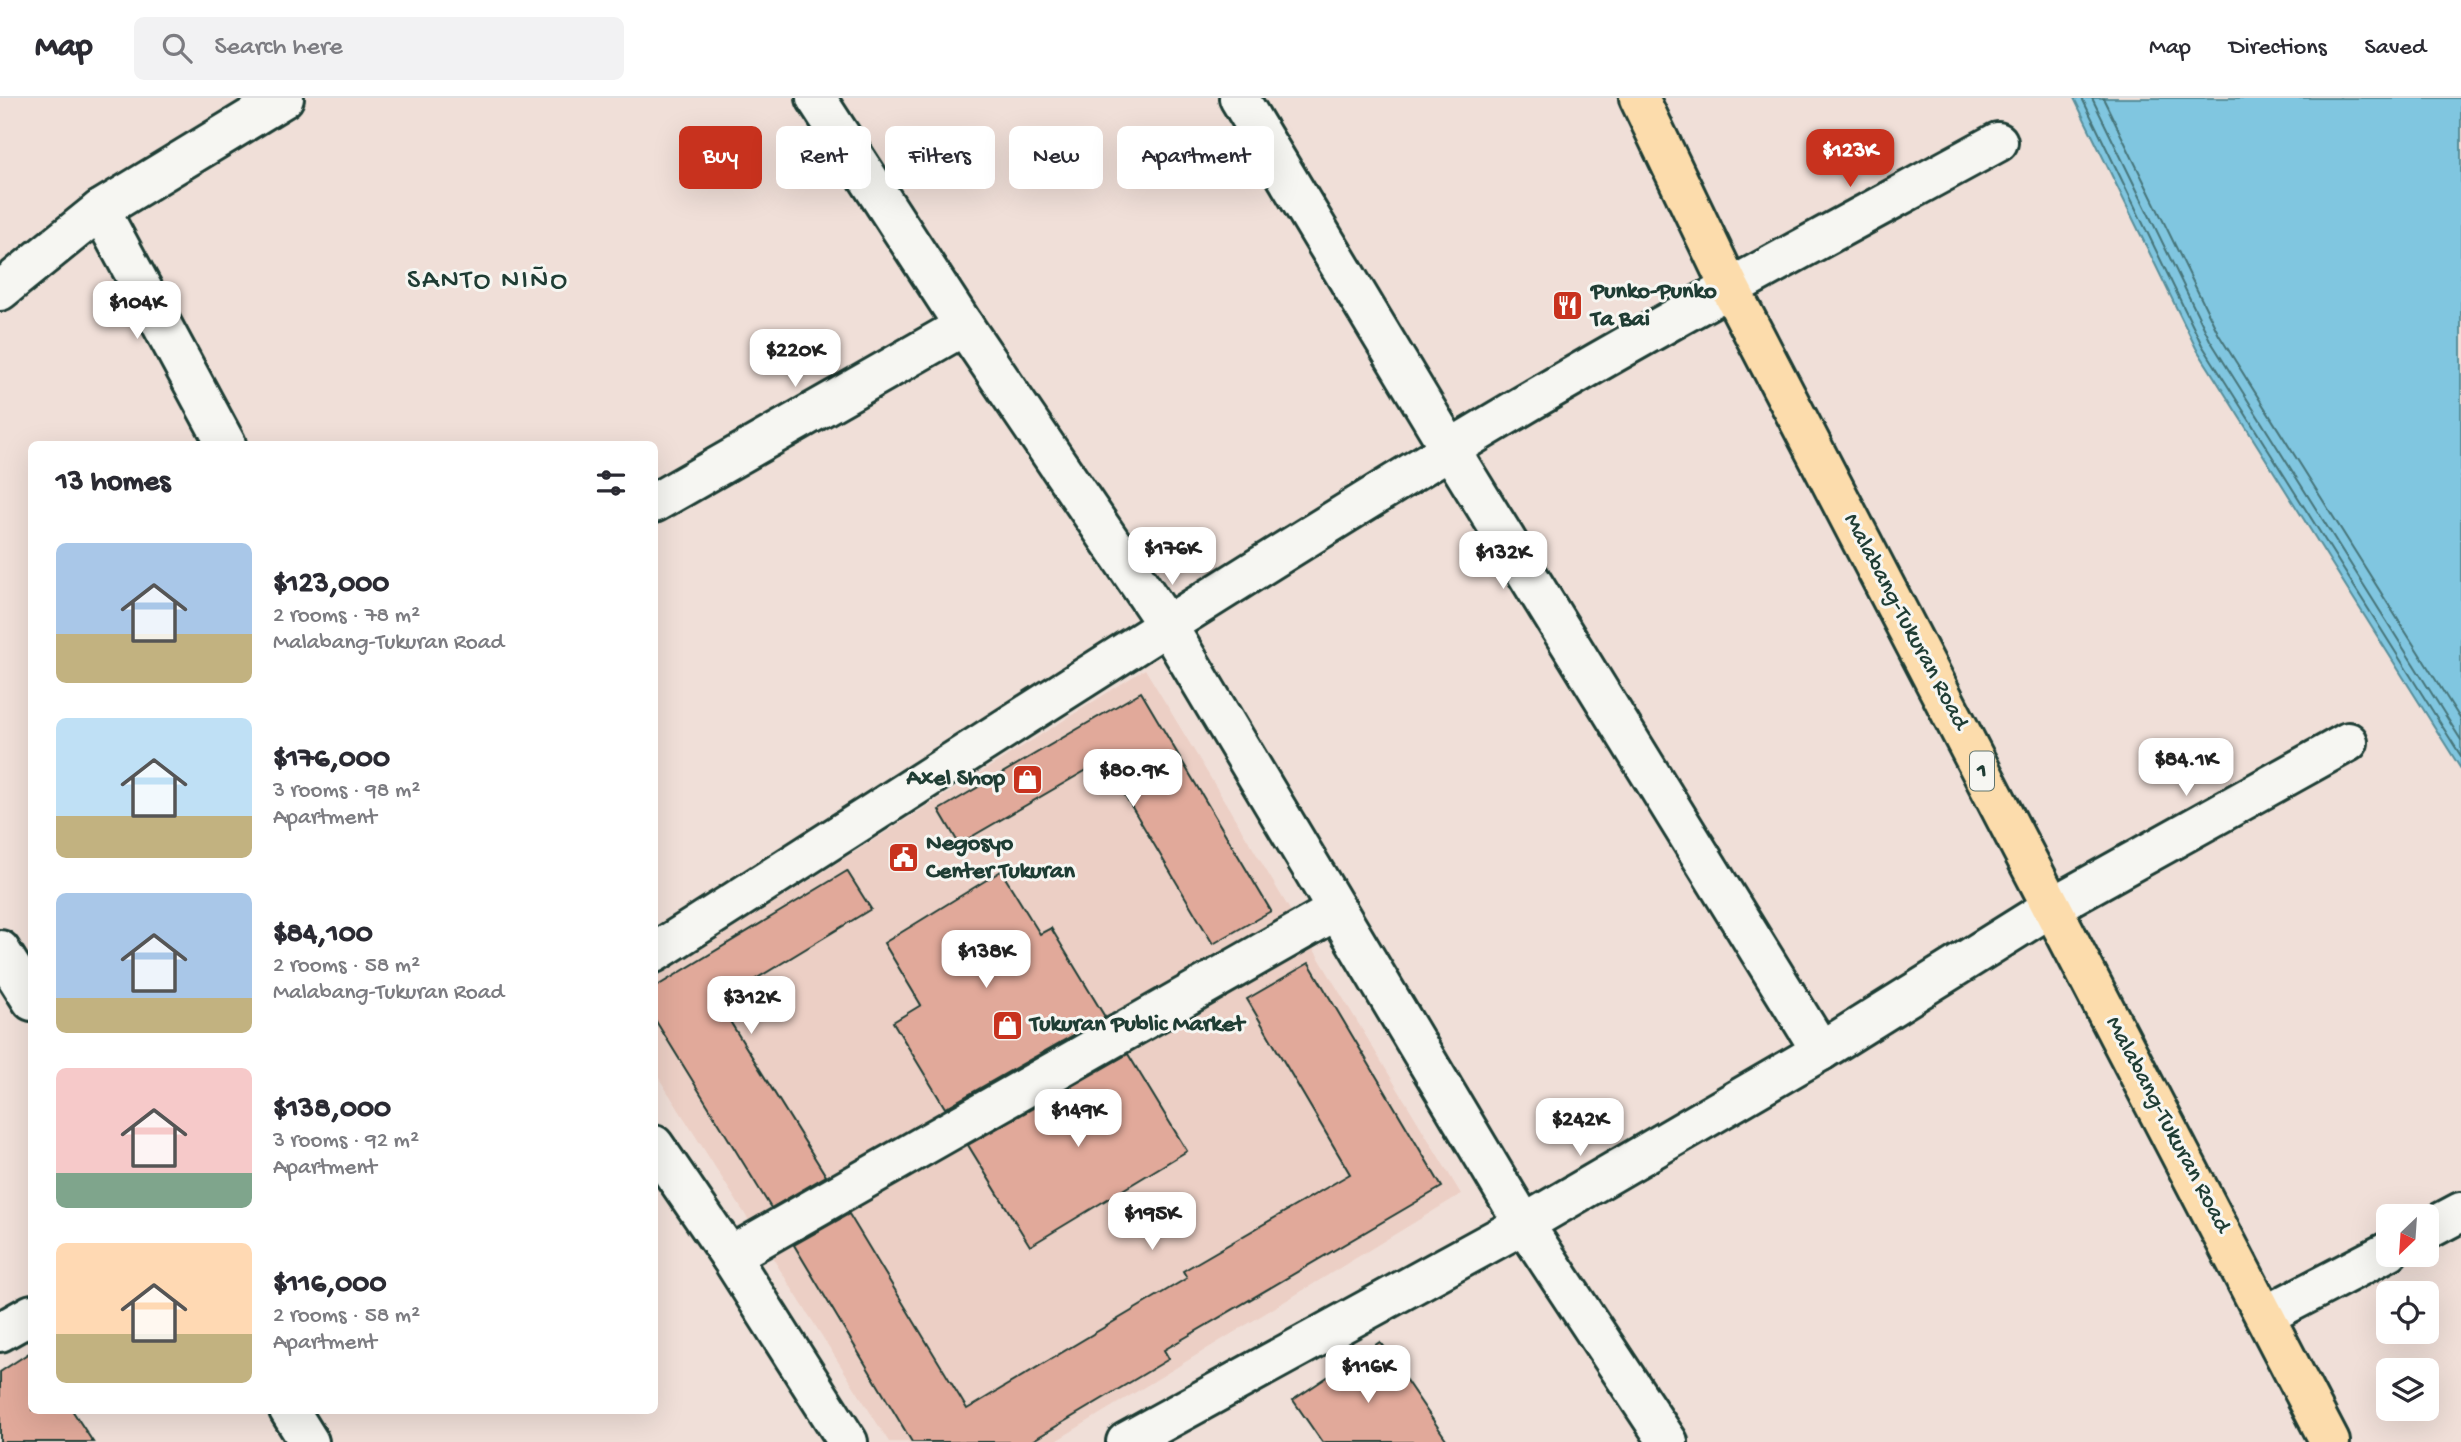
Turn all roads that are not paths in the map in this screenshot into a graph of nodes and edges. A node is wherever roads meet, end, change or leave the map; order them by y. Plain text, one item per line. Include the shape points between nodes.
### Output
1 (284, 98) edge
2 (816, 98) edge
3 (1239, 98) edge
4 (1639, 98) edge
5 (1998, 142) dead end
6 (100, 210) junction
7 (1730, 288) junction
8 (0, 291) edge
9 (964, 326) junction
10 (224, 441) edge
11 (1450, 449) junction
12 (658, 501) edge
13 (1167, 625) junction
14 (2348, 742) dead end
15 (2053, 906) junction
16 (1337, 910) junction
17 (0, 950) edge
18 (658, 950) edge
19 (28, 995) edge
20 (1821, 1051) junction
21 (658, 1151) edge
22 (2461, 1212) edge
23 (2440, 1223) edge
24 (1524, 1224) junction
25 (730, 1256) junction
26 (2376, 1258) edge
27 (2266, 1315) junction
28 (28, 1316) edge
29 (0, 1332) edge
30 (292, 1414) edge
31 (309, 1442) edge
32 (848, 1442) edge
33 (1126, 1442) edge
34 (1668, 1442) edge
35 (2330, 1442) edge

1 - 6 street
2 - 9 street
3 - 11 street
4 - 7 highway, Malabang-Tukuran Road / 1
5 - 7 street
6 - 8 street
6 - 10 street
7 - 11 street
7 - 15 highway, Malabang-Tukuran Road / 1
9 - 12 street
9 - 13 street
11 - 13 street
11 - 20 street
13 - 16 street
13 - 18 street
14 - 15 street
15 - 20 street
15 - 27 highway, Malabang-Tukuran Road / 1
16 - 24 street
16 - 25 street
17 - 19 street
20 - 24 street
21 - 25 street
22 - 23 street
24 - 33 street
24 - 34 street
25 - 32 street
26 - 27 street
27 - 35 highway, Malabang-Tukuran Road / 1
28 - 29 street
30 - 31 street

